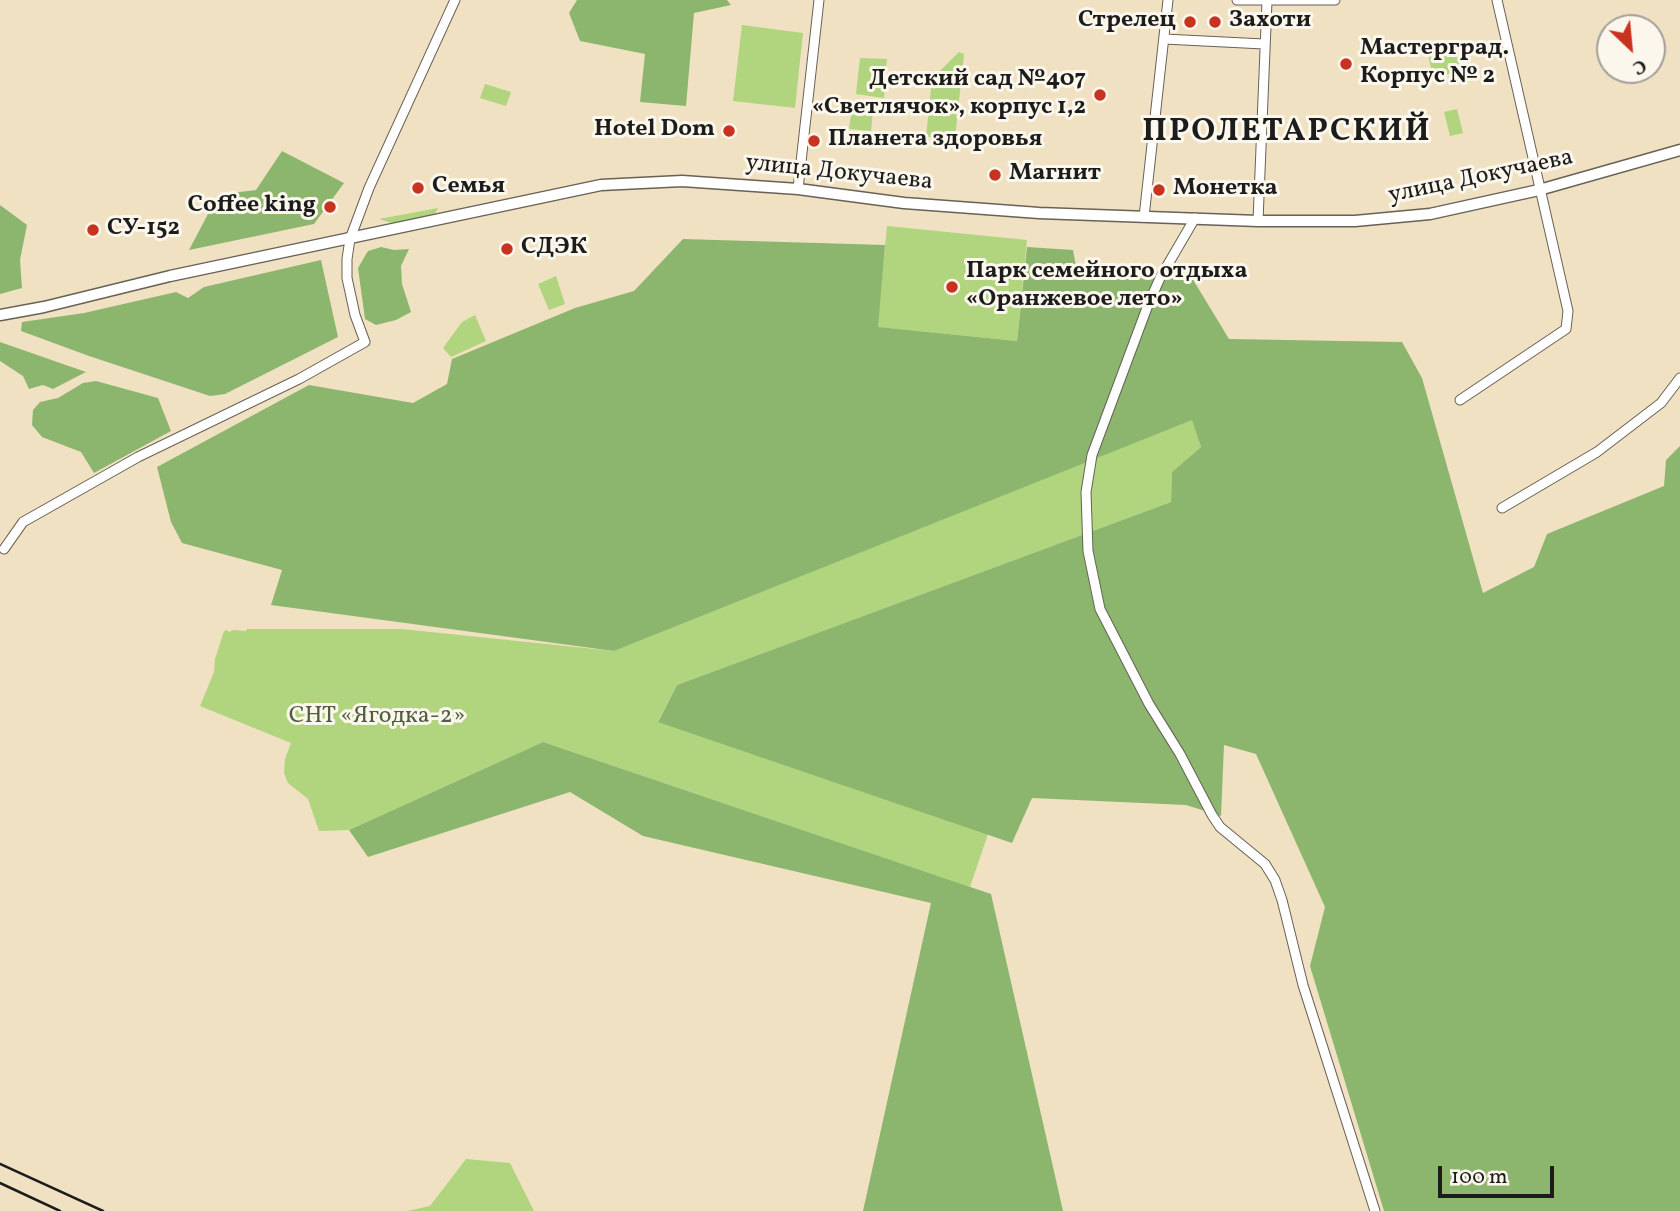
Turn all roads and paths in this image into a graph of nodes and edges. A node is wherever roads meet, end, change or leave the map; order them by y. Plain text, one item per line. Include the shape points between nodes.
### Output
1 (455, 0) edge
2 (818, 0) edge
3 (1168, 0) edge
4 (1237, 0) edge
5 (1335, 0) edge
6 (1497, 0) edge
7 (1278, 1) edge
8 (1267, 2) edge
9 (1164, 39) junction
10 (1264, 44) junction
11 (1680, 150) edge
12 (798, 189) junction
13 (1539, 190) junction
14 (1144, 217) junction
15 (1195, 218) junction
16 (1258, 221) junction
17 (350, 239) junction
18 (0, 315) edge
19 (1680, 378) edge
20 (1460, 400) dead end
21 (1502, 508) dead end
22 (5, 549) dead end
23 (1375, 1211) edge

1 - 17 street
2 - 12 street
3 - 9 street
4 - 8 street
5 - 7 street
6 - 13 street
7 - 8 street
8 - 10 street
9 - 10 street
9 - 14 street
10 - 16 street
11 - 13 main road, улица Докучаева
12 - 14 main road, улица Докучаева via 904,203
12 - 17 main road, улица Докучаева via 681,181 601,185
13 - 16 main road, улица Докучаева via 1413,217
13 - 20 street via 1568,311 1566,329
14 - 15 main road, улица Докучаева
15 - 16 main road, улица Докучаева
15 - 23 street via 1148,305 1092,455 1086,492 1088,551 1100,609 1212,815 1265,864 1275,880 1303,985
17 - 18 main road, улица Докучаева
17 - 22 street via 347,278 365,342 299,380 138,457 23,522
19 - 21 street via 1661,403 1597,452

